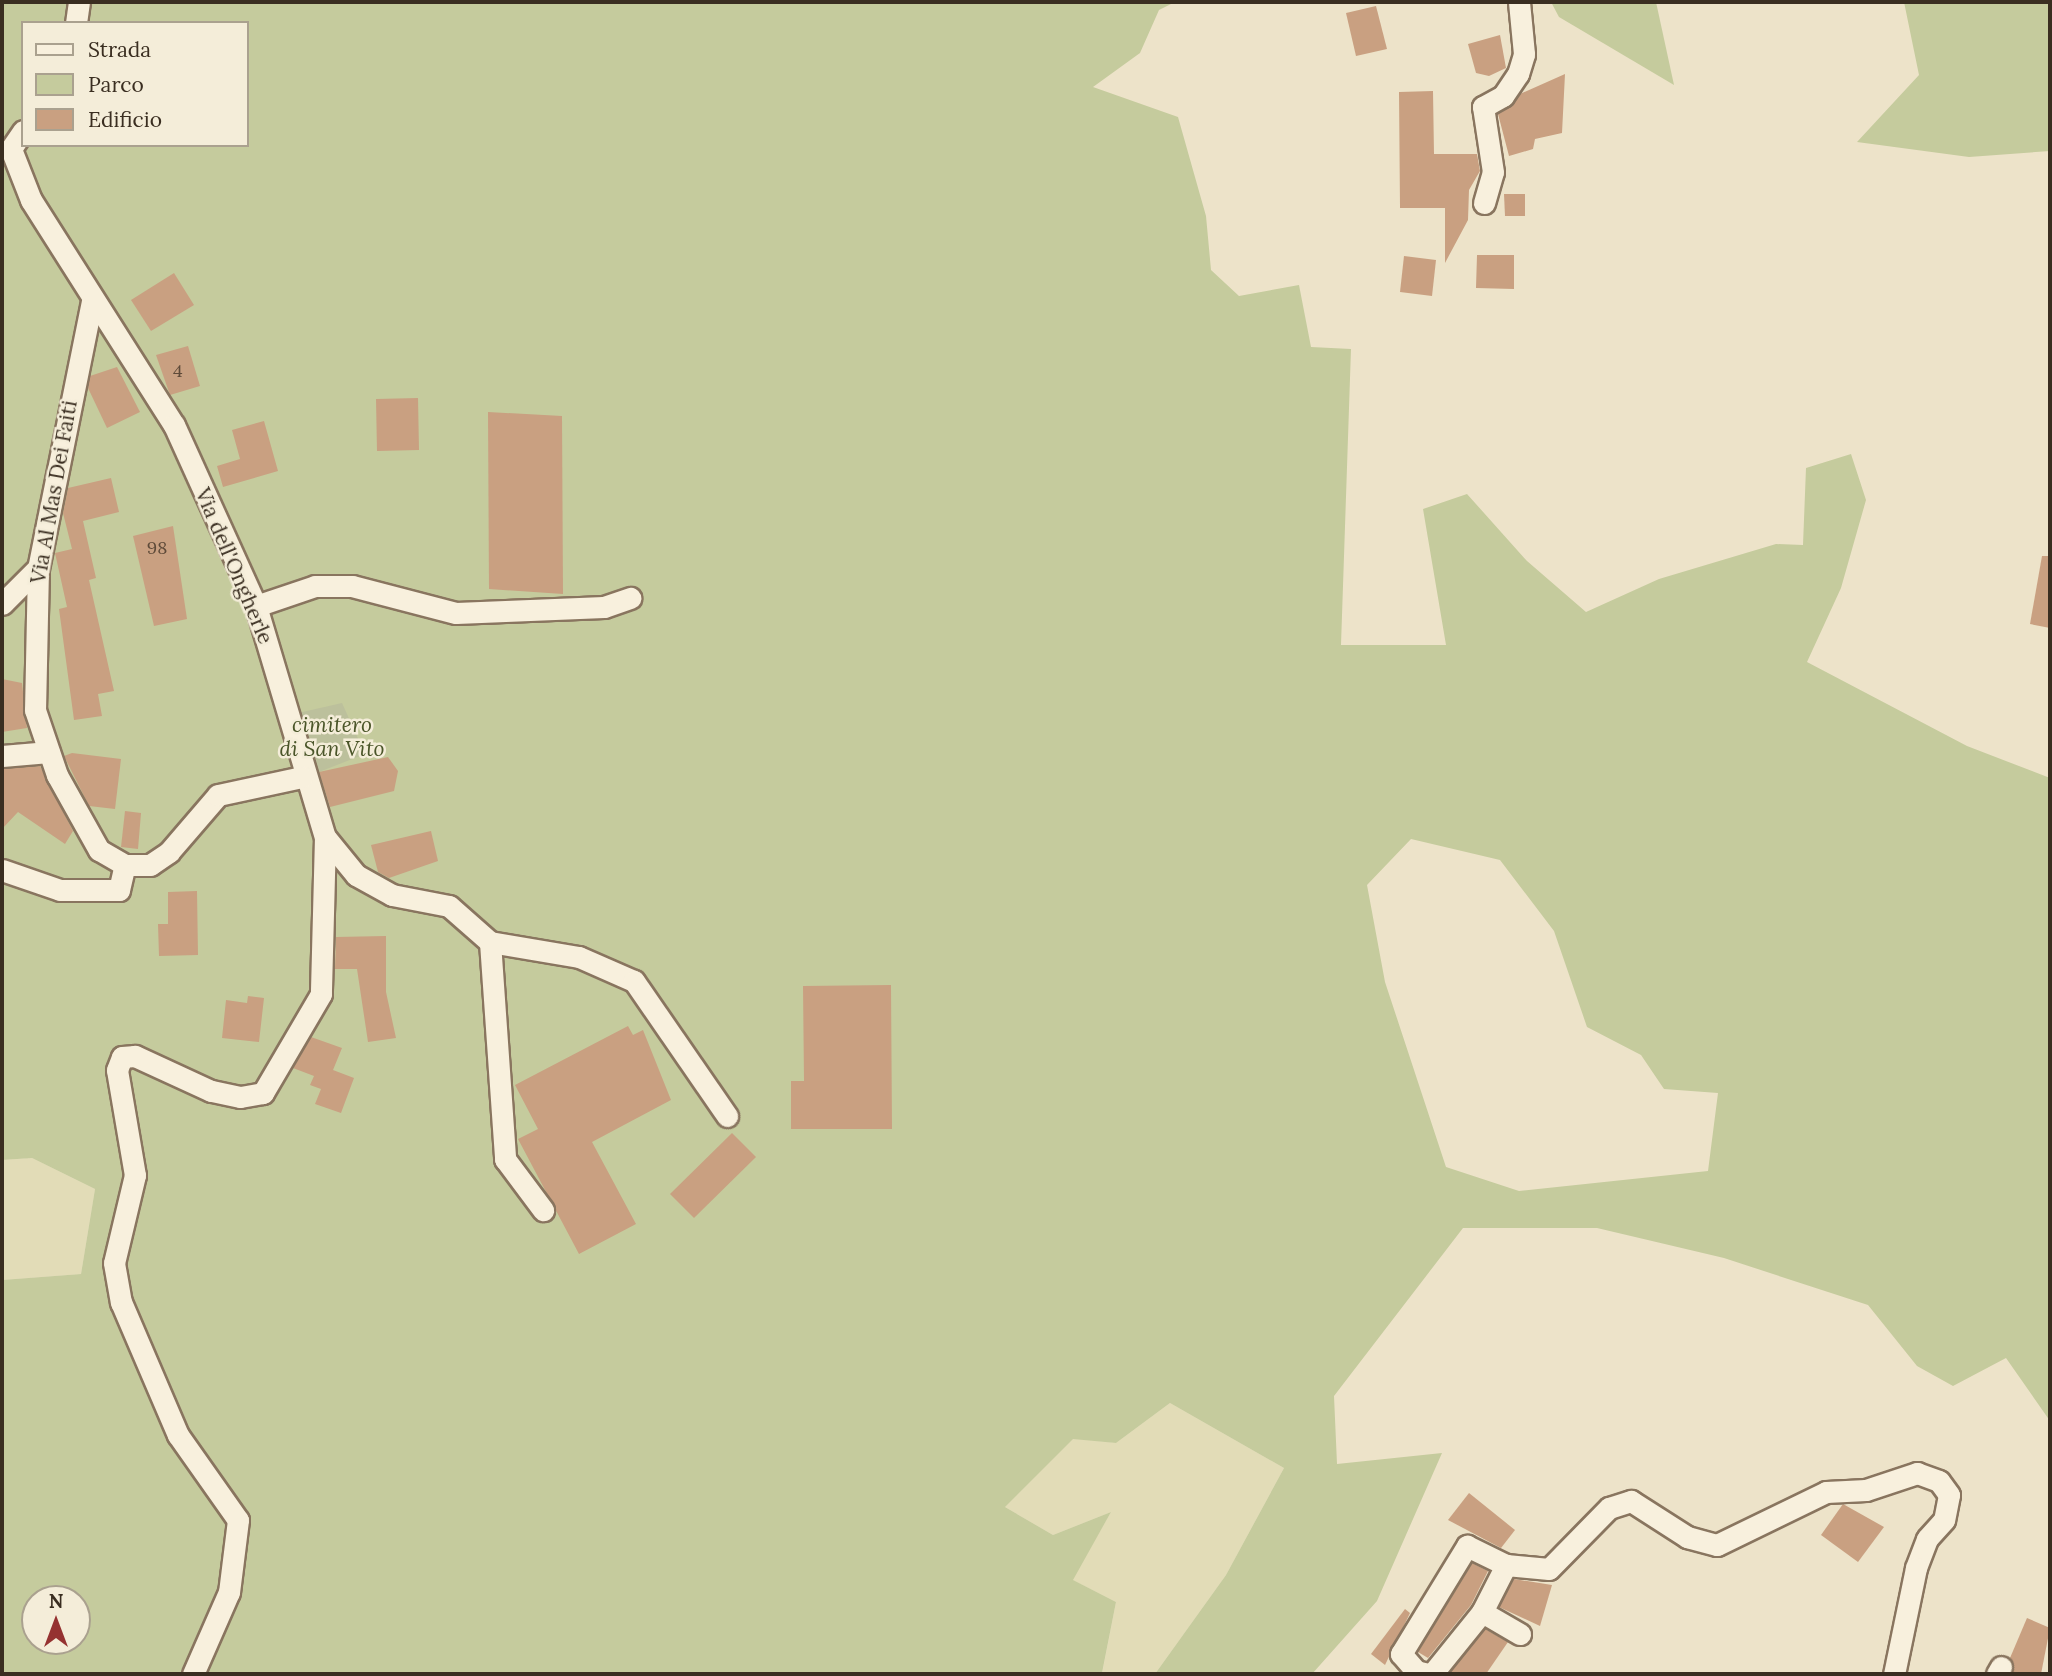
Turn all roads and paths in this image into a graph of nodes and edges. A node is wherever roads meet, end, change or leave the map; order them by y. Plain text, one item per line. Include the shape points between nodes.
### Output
1 (79, 2) edge
2 (1520, 2) edge
3 (76, 21) edge
4 (21, 134) edge
5 (1484, 202) dead end
6 (92, 301) junction
7 (38, 568) junction
8 (630, 598) dead end
9 (2, 604) edge
10 (256, 606) junction
11 (49, 752) junction
12 (2, 756) edge
13 (302, 777) junction
14 (325, 837) junction
15 (125, 865) junction
16 (2, 870) edge
17 (490, 942) junction
18 (727, 1116) dead end
19 (543, 1210) dead end
20 (1506, 1565) junction
21 (1482, 1612) junction
22 (1520, 1634) dead end
23 (193, 1674) edge
24 (1430, 1674) edge
25 (1894, 1674) edge

1 - 3 street
2 - 5 street via 1524,54 1518,74 1503,96 1483,107 1493,172
4 - 6 street, Via dell'Ongherle via 11,149 31,200
6 - 7 street, Via Al Mas Dei Faiti
6 - 10 street, Via dell'Ongherle via 136,357 174,425
7 - 9 street
7 - 11 street, Via Al Mas Dei Faiti via 35,710
8 - 10 street via 604,607 456,613 352,586 315,586
10 - 13 street, Via dell'Ongherle
11 - 12 street
11 - 15 street, Via Al Mas Dei Faiti via 99,850
13 - 14 street, Via dell'Ongherle
13 - 15 street via 218,795 169,852 149,865
14 - 17 street via 356,875 392,895 449,906
14 - 23 street, Via dell'Ongherle via 321,994 263,1093 240,1097 211,1091 135,1056 122,1057 117,1070 135,1175 114,1263 121,1302 178,1435 238,1520 229,1592
15 - 16 street via 119,890 60,890
17 - 18 street via 579,957 634,981
17 - 19 street via 503,1149
20 - 21 street
20 - 24 street via 1467,1546 1460,1555 1401,1654 1416,1671
20 - 25 street via 1549,1569 1609,1508 1631,1501 1686,1537 1717,1545 1826,1492 1866,1490 1928,1474 1949,1495 1944,1520 1927,1539 1916,1568
21 - 22 street
21 - 24 street

